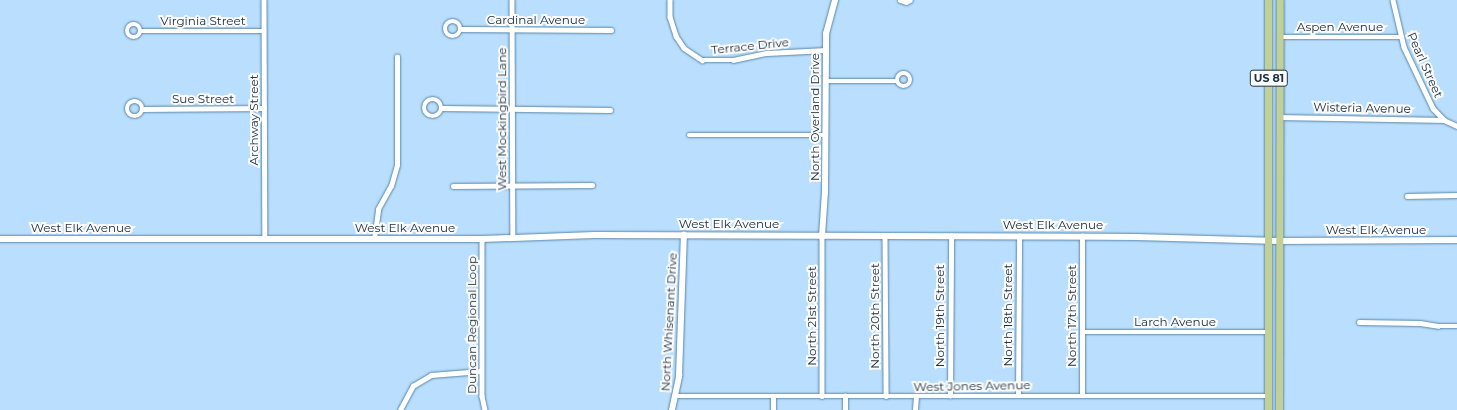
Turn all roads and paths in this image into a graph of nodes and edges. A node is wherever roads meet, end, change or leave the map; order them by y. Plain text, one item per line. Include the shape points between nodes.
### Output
1 (264, 0) edge
2 (512, 0) edge
3 (670, 0) edge
4 (835, 0) edge
5 (900, 0) edge
6 (910, 0) edge
7 (1268, 0) edge
8 (1280, 0) edge
9 (1393, 0) edge
10 (462, 29) dead end
11 (512, 30) junction
12 (611, 30) dead end
13 (142, 31) dead end
14 (264, 31) junction
15 (1280, 37) junction
16 (1400, 37) junction
17 (826, 50) junction
18 (397, 57) dead end
19 (825, 81) junction
20 (897, 81) dead end
21 (1269, 107) junction
22 (1280, 107) junction
23 (264, 108) junction
24 (442, 108) dead end
25 (512, 108) junction
26 (142, 109) dead end
27 (610, 110) dead end
28 (1280, 117) junction
29 (1444, 120) junction
30 (1457, 126) edge
31 (689, 135) dead end
32 (825, 135) junction
33 (513, 185) junction
34 (592, 185) dead end
35 (453, 186) dead end
36 (1457, 195) edge
37 (1407, 196) dead end
38 (684, 235) junction
39 (822, 236) junction
40 (885, 236) junction
41 (951, 236) junction
42 (1018, 236) junction
43 (1082, 236) junction
44 (513, 238) junction
45 (0, 239) edge
46 (265, 239) junction
47 (374, 239) junction
48 (482, 239) junction
49 (1268, 240) junction
50 (1457, 240) edge
51 (1279, 241) junction
52 (1360, 322) dead end
53 (1457, 326) edge
54 (1082, 332) junction
55 (1268, 332) junction
56 (481, 371) junction
57 (1268, 378) junction
58 (1279, 378) junction
59 (1018, 395) junction
60 (676, 396) junction
61 (822, 396) junction
62 (845, 396) junction
63 (886, 396) junction
64 (916, 396) junction
65 (950, 396) junction
66 (1082, 396) junction
67 (1268, 396) junction
68 (773, 397) junction
69 (400, 410) edge
70 (485, 410) edge
71 (672, 410) edge
72 (773, 410) edge
73 (845, 410) edge
74 (916, 410) edge
75 (1268, 410) edge
76 (1279, 410) edge

1 - 14 street, Archway Street
2 - 11 street, West Mockingbird Lane
3 - 17 street, Terrace Drive via 671,22 676,36 684,48 702,60 733,60 767,53
4 - 17 street, North Overland Drive via 828,22
5 - 6 street
7 - 21 main road, US 81
8 - 15 main road, US 81
9 - 16 street, Pearl Street
10 - 11 street, Cardinal Avenue
11 - 12 street, Cardinal Avenue
11 - 25 street, West Mockingbird Lane
13 - 14 street, Virginia Street
14 - 23 street, Archway Street
15 - 16 street, Aspen Avenue
15 - 22 main road, US 81
16 - 29 street, Pearl Street via 1433,108
17 - 19 street, North Overland Drive
18 - 47 street via 397,165 393,182 378,209
19 - 20 street
19 - 32 street, North Overland Drive
21 - 22 main road
21 - 49 main road, US 81
22 - 28 main road, US 81
23 - 26 street, Sue Street
23 - 46 street, Archway Street
24 - 25 street
25 - 27 street
25 - 33 street, West Mockingbird Lane
28 - 29 street, Wisteria Avenue
28 - 51 main road, US 81
29 - 30 street, Pearl Street
31 - 32 street
32 - 39 street, North Overland Drive via 826,192
33 - 34 street
33 - 35 street
33 - 44 street, West Mockingbird Lane
36 - 37 street
38 - 39 main road, West Elk Avenue
38 - 44 main road, West Elk Avenue
38 - 60 street, North Whisenant Drive
39 - 40 main road, West Elk Avenue
39 - 61 street, North 21st Street
40 - 41 main road, West Elk Avenue
40 - 63 street, North 20th Street
41 - 42 main road, West Elk Avenue
41 - 65 street, North 19th Street
42 - 43 main road, West Elk Avenue
42 - 59 street, North 18th Street
43 - 49 main road, West Elk Avenue
43 - 54 street, North 17th Street
44 - 48 main road, West Elk Avenue
45 - 46 main road, West Elk Avenue
46 - 47 main road, West Elk Avenue
47 - 48 main road, West Elk Avenue
48 - 56 street, Duncan Regional Loop
49 - 51 main road, West Elk Avenue
49 - 55 main road, US 81
50 - 51 street, West Elk Avenue
51 - 58 main road, US 81
52 - 53 street via 1420,322 1438,326
54 - 55 street, Larch Avenue
54 - 66 street, North 17th Street
55 - 57 main road, US 81
56 - 69 street via 431,375 413,386
56 - 70 street, Duncan Regional Loop
57 - 58 main road
57 - 67 main road, US 81
58 - 76 main road, US 81
59 - 65 street, West Jones Avenue
59 - 66 street, West Jones Avenue
60 - 68 street, West Jones Avenue
60 - 71 street, North Whisenant Drive
61 - 62 street, West Jones Avenue
61 - 68 street, West Jones Avenue
62 - 63 street, West Jones Avenue
62 - 73 street
63 - 64 street, West Jones Avenue
64 - 65 street, West Jones Avenue
64 - 74 street
66 - 67 street, West Jones Avenue
67 - 75 main road, US 81
68 - 72 street

